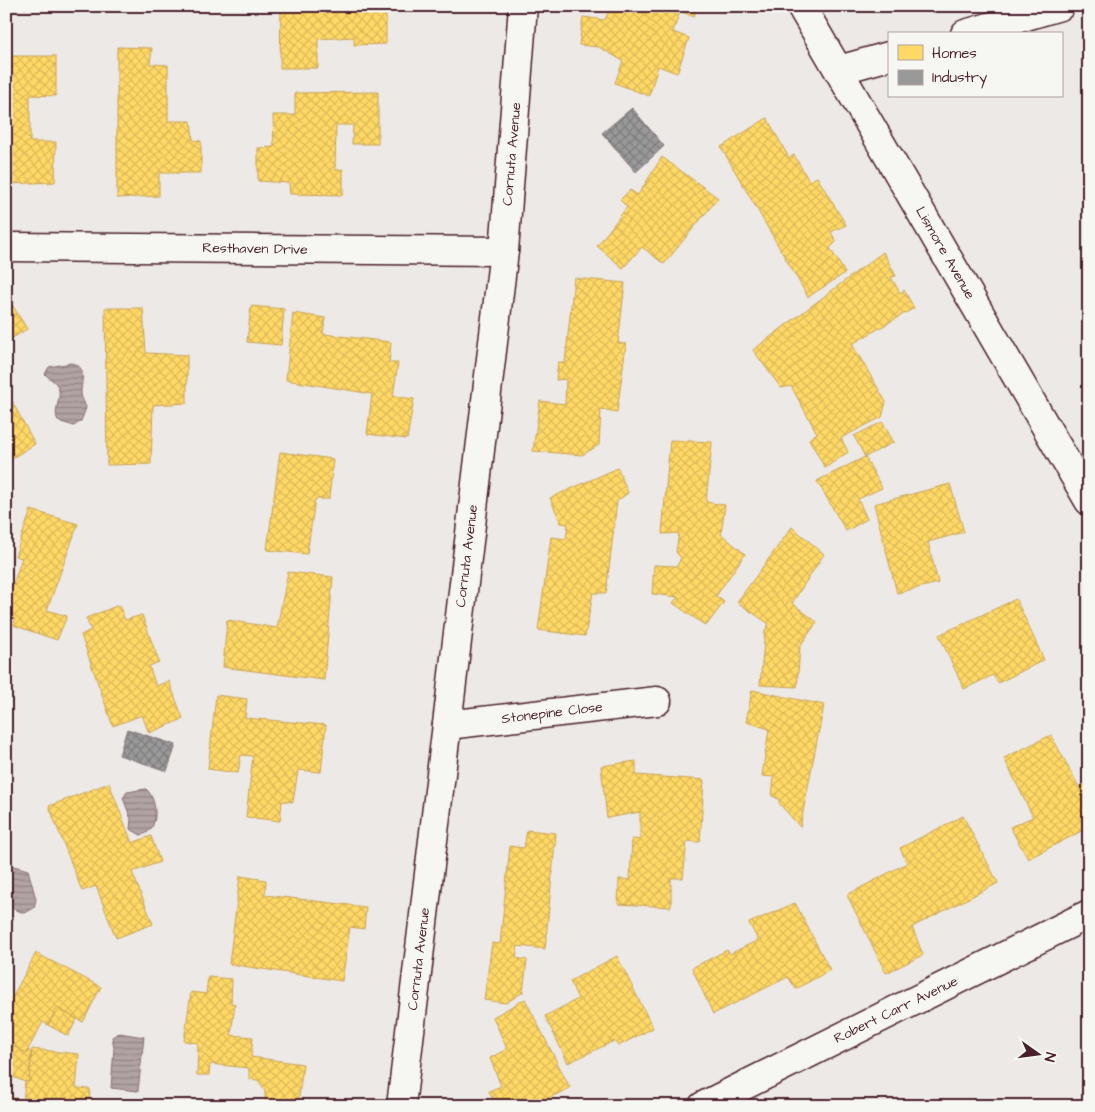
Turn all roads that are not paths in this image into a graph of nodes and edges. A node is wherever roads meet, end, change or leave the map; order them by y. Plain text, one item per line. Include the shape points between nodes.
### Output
1 (523, 6) edge
2 (801, 6) edge
3 (1060, 6) edge
4 (971, 32) edge
5 (888, 56) edge
6 (839, 70) junction
7 (6, 247) edge
8 (504, 251) junction
9 (1089, 501) edge
10 (657, 701) dead end
11 (447, 725) junction
12 (1089, 914) edge
13 (402, 1106) edge
14 (703, 1106) edge

1 - 8 street, Cornuta Avenue
2 - 6 street, Lismore Avenue
3 - 4 street
5 - 6 street
6 - 9 street, Lismore Avenue
7 - 8 street, Resthaven Drive
8 - 11 street, Cornuta Avenue
10 - 11 street, Stonepine Close
11 - 13 street, Cornuta Avenue
12 - 14 street, Robert Carr Avenue

